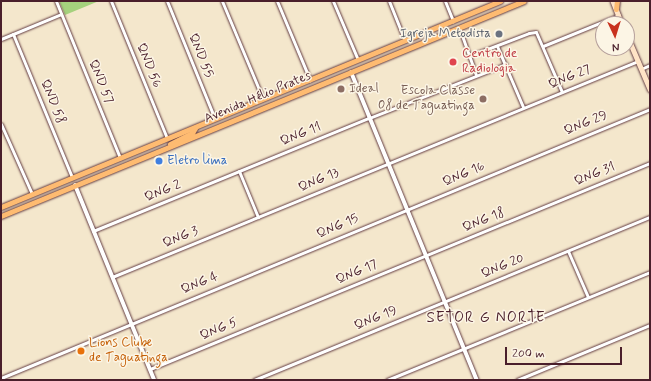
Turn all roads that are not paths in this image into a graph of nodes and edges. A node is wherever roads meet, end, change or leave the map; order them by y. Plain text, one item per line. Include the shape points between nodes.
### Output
1 (56, 1) edge
2 (111, 1) edge
3 (167, 1) edge
4 (222, 1) edge
5 (277, 1) edge
6 (333, 1) edge
7 (389, 1) edge
8 (444, 1) edge
9 (500, 1) edge
10 (524, 1) edge
11 (613, 1) edge
12 (617, 1) edge
13 (616, 9) junction
14 (477, 11) junction
15 (61, 14) junction
16 (618, 16) edge
17 (453, 21) junction
18 (595, 25) edge
19 (459, 27) junction
20 (13, 34) junction
21 (1, 39) edge
22 (405, 41) junction
23 (497, 46) junction
24 (543, 46) junction
25 (635, 53) edge
26 (469, 56) junction
27 (358, 60) junction
28 (638, 60) junction
29 (506, 64) junction
30 (650, 65) edge
31 (641, 69) junction
32 (351, 72) junction
33 (476, 75) junction
34 (334, 78) junction
35 (310, 80) junction
36 (650, 89) edge
37 (562, 92) junction
38 (263, 99) junction
39 (523, 107) junction
40 (650, 109) edge
41 (509, 113) joint
42 (370, 118) junction
43 (215, 119) junction
44 (1, 124) edge
45 (195, 128) junction
46 (167, 138) junction
47 (167, 148) junction
48 (120, 158) junction
49 (529, 158) joint
50 (388, 163) junction
51 (650, 163) edge
52 (239, 171) junction
53 (72, 177) junction
54 (75, 185) junction
55 (32, 194) junction
56 (549, 205) joint
57 (1, 207) edge
58 (407, 209) junction
59 (1, 216) edge
60 (650, 217) edge
61 (258, 218) junction
62 (93, 231) junction
63 (568, 251) junction
64 (426, 255) junction
65 (276, 264) joint
66 (650, 272) edge
67 (112, 277) junction
68 (588, 297) junction
69 (445, 302) junction
70 (295, 310) joint
71 (131, 323) junction
72 (650, 325) edge
73 (464, 348) junction
74 (150, 369) junction
75 (1, 378) edge
76 (154, 380) edge
77 (254, 380) edge
78 (387, 380) edge
79 (477, 380) edge
80 (518, 380) edge

1 - 15 street, QND 57
2 - 46 street, QND 56
3 - 43 street, QND 55
4 - 38 street
5 - 35 street
6 - 27 street
7 - 22 street
8 - 17 street
9 - 14 main road, Avenida Hélio Prates
10 - 19 main road, Avenida Hélio Prates
11 - 13 main road
12 - 13 main road
13 - 16 main road
14 - 17 main road, Avenida Hélio Prates
14 - 19 main road via 480,13 479,16
15 - 20 street
15 - 48 street, QND 57
17 - 22 main road, Avenida Hélio Prates
18 - 24 street
19 - 26 street
19 - 32 main road, Avenida Hélio Prates
20 - 21 street
20 - 53 street, QND 58
22 - 27 main road, Avenida Hélio Prates
23 - 24 street via 535,32
23 - 26 street
23 - 29 street
24 - 37 street
25 - 28 main road
26 - 33 street
27 - 34 main road via 356,65 335,75
27 - 35 main road, Avenida Hélio Prates
28 - 31 main road
28 - 37 street, QNG 27
29 - 33 street, QNG 11
29 - 39 street
30 - 31 street
31 - 36 main road
32 - 34 main road, Avenida Hélio Prates
32 - 42 street
33 - 42 street, QNG 11
34 - 47 main road, Avenida Hélio Prates
35 - 38 main road, Avenida Hélio Prates
37 - 39 street, QNG 27
38 - 43 main road, Avenida Hélio Prates
39 - 41 street, QNG 27
40 - 49 street, QNG 29
41 - 50 street, QNG 13
42 - 50 street
42 - 52 street, QNG 11
43 - 45 main road, Avenida Hélio Prates
44 - 55 street
45 - 46 main road, Avenida Hélio Prates
45 - 47 main road via 192,133
46 - 48 main road, Avenida Hélio Prates
47 - 54 main road, Avenida Hélio Prates
48 - 53 main road, Avenida Hélio Prates
49 - 58 street, QNG 16
50 - 58 street
50 - 61 street, QNG 13
51 - 56 street, QNG 31
52 - 61 street
52 - 62 street, QNG 2
53 - 55 main road, Avenida Hélio Prates
54 - 59 main road, Avenida Hélio Prates
54 - 62 street
55 - 57 main road, Avenida Hélio Prates
56 - 64 street, QNG 18
58 - 64 street
58 - 65 street, QNG 15
60 - 63 street, QNG 20
61 - 67 street, QNG 3
62 - 67 street
63 - 68 street
63 - 69 street, QNG 20
64 - 69 street
64 - 70 street, QNG 17
65 - 71 street, QNG 4
66 - 68 street
67 - 71 street
68 - 73 street
69 - 73 street
69 - 77 street, QNG 19
70 - 74 street, QNG 5
71 - 74 street
71 - 75 street, QNG 4
72 - 80 street
73 - 78 street
73 - 79 street
74 - 76 street

